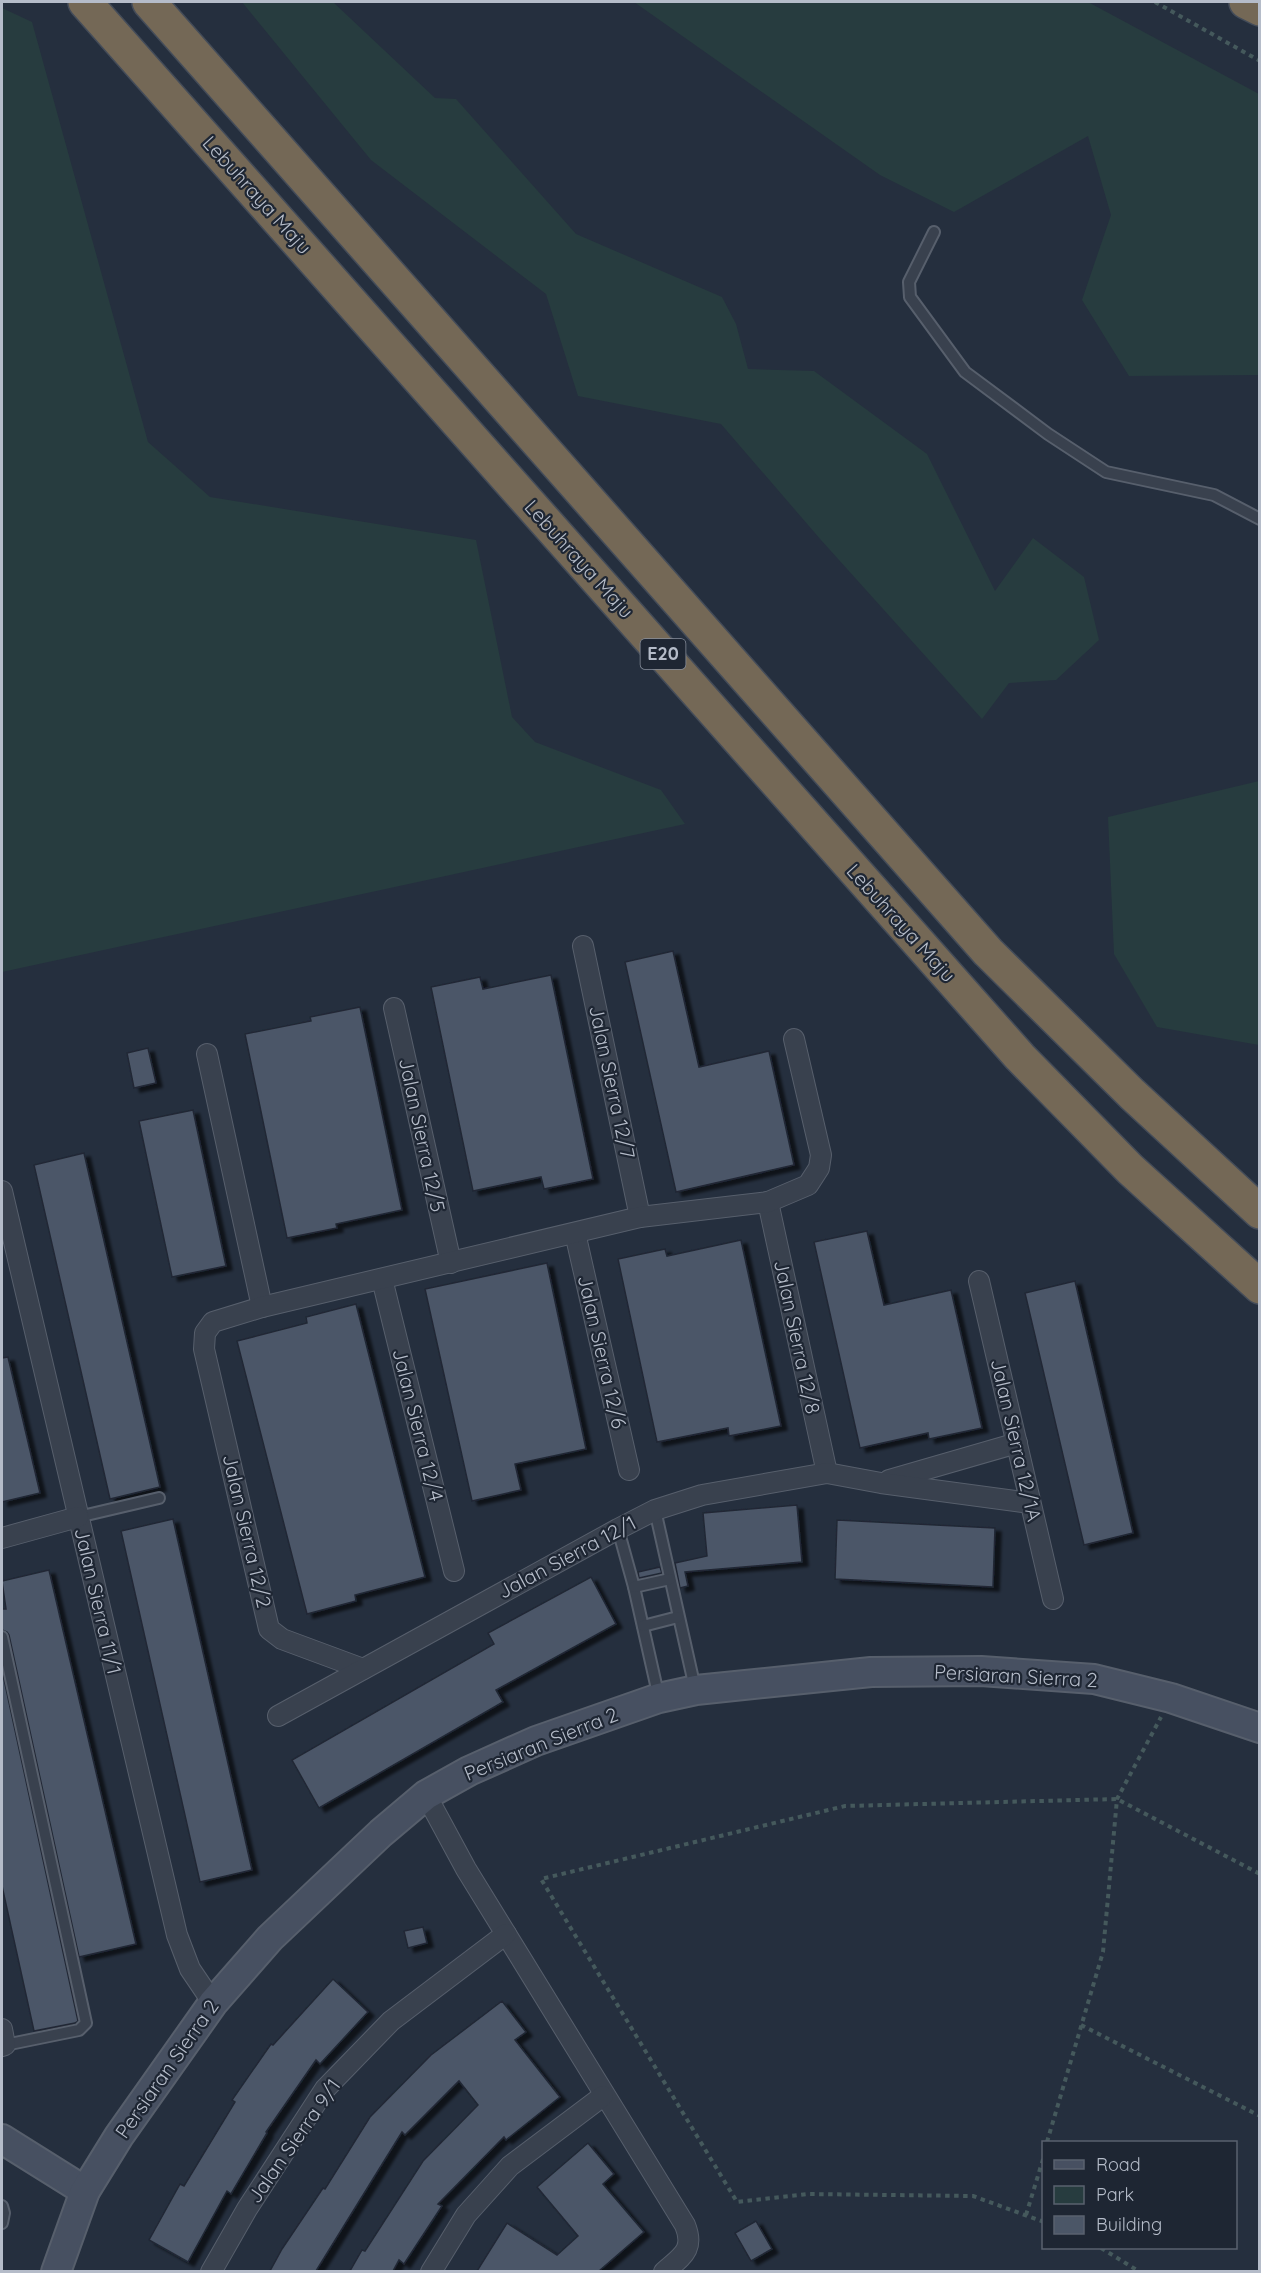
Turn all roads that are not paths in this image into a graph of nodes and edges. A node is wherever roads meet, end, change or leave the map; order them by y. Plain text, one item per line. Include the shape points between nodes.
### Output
1 (85, 2) edge
2 (149, 2) edge
3 (1246, 2) edge
4 (1260, 9) edge
5 (934, 232) dead end
6 (1260, 519) edge
7 (583, 946) dead end
8 (394, 1008) dead end
9 (794, 1039) dead end
10 (207, 1054) dead end
11 (2, 1191) edge
12 (768, 1202) junction
13 (1260, 1212) edge
14 (640, 1217) junction
15 (575, 1233) junction
16 (451, 1263) junction
17 (382, 1279) junction
18 (979, 1281) dead end
19 (1260, 1287) edge
20 (262, 1307) junction
21 (1017, 1443) junction
22 (629, 1470) dead end
23 (827, 1473) junction
24 (881, 1483) junction
25 (159, 1498) dead end
26 (1030, 1503) junction
27 (655, 1510) junction
28 (78, 1517) junction
29 (618, 1529) junction
30 (2, 1538) edge
31 (454, 1571) dead end
32 (670, 1579) junction
33 (634, 1587) junction
34 (1053, 1599) dead end
35 (678, 1617) junction
36 (643, 1626) junction
37 (2, 1637) edge
38 (363, 1669) junction
39 (696, 1690) junction
40 (659, 1698) junction
41 (278, 1716) dead end
42 (1260, 1728) edge
43 (426, 1795) junction
44 (506, 1934) junction
45 (213, 2003) junction
46 (3, 2040) edge
47 (603, 2096) junction
48 (2, 2139) edge
49 (85, 2191) junction
50 (2, 2206) edge
51 (2, 2223) edge
52 (56, 2271) edge
53 (211, 2271) edge
54 (431, 2271) edge
55 (664, 2271) edge

1 - 19 highway, Lebuhraya Maju / E20 via 1020,1057 1130,1169
2 - 13 highway, E20 via 988,952 1132,1094
3 - 4 highway
5 - 6 lane via 909,282 910,297 964,372 1106,472 1214,495
7 - 14 street, Jalan Sierra 12/7
8 - 16 street, Jalan Sierra 12/5
9 - 12 street via 821,1155 819,1168 808,1185
10 - 20 street
11 - 28 street, Jalan Sierra 11/1
12 - 14 street
12 - 23 street, Jalan Sierra 12/8
14 - 15 street
15 - 16 street
15 - 22 street, Jalan Sierra 12/6
16 - 17 street
17 - 20 street
17 - 31 street, Jalan Sierra 12/4
18 - 21 street, Jalan Sierra 12/1A
20 - 38 street, Jalan Sierra 12/2 via 213,1322 205,1333 204,1349 269,1629 282,1640
21 - 24 street
21 - 26 street, Jalan Sierra 12/1A
23 - 24 street, Jalan Sierra 12/1
23 - 27 street, Jalan Sierra 12/1 via 702,1495
24 - 26 street, Jalan Sierra 12/1
25 - 28 lane
26 - 34 street, Jalan Sierra 12/1A
27 - 29 street, Jalan Sierra 12/1
27 - 32 lane
28 - 30 street
28 - 45 street, Jalan Sierra 11/1 via 177,1935 190,1969
29 - 33 lane
29 - 38 street, Jalan Sierra 12/1
32 - 33 lane
32 - 35 lane
33 - 36 lane
35 - 36 lane
35 - 39 lane
36 - 40 lane
37 - 46 lane via 86,2023 79,2030
38 - 41 street, Jalan Sierra 12/1
39 - 40 street, Persiaran Sierra 2
39 - 42 street, Persiaran Sierra 2 via 871,1672 981,1671 1094,1679 1171,1698
40 - 43 street, Persiaran Sierra 2 via 536,1742
43 - 44 street
43 - 45 street, Persiaran Sierra 2 via 270,1938
44 - 47 street
44 - 53 street, Jalan Sierra 9/1 via 391,2022 325,2089
45 - 49 street, Persiaran Sierra 2
47 - 54 street via 510,2166 466,2215
47 - 55 street via 685,2224 688,2246
48 - 49 street
49 - 52 street, Persiaran Sierra 2
50 - 51 lane

